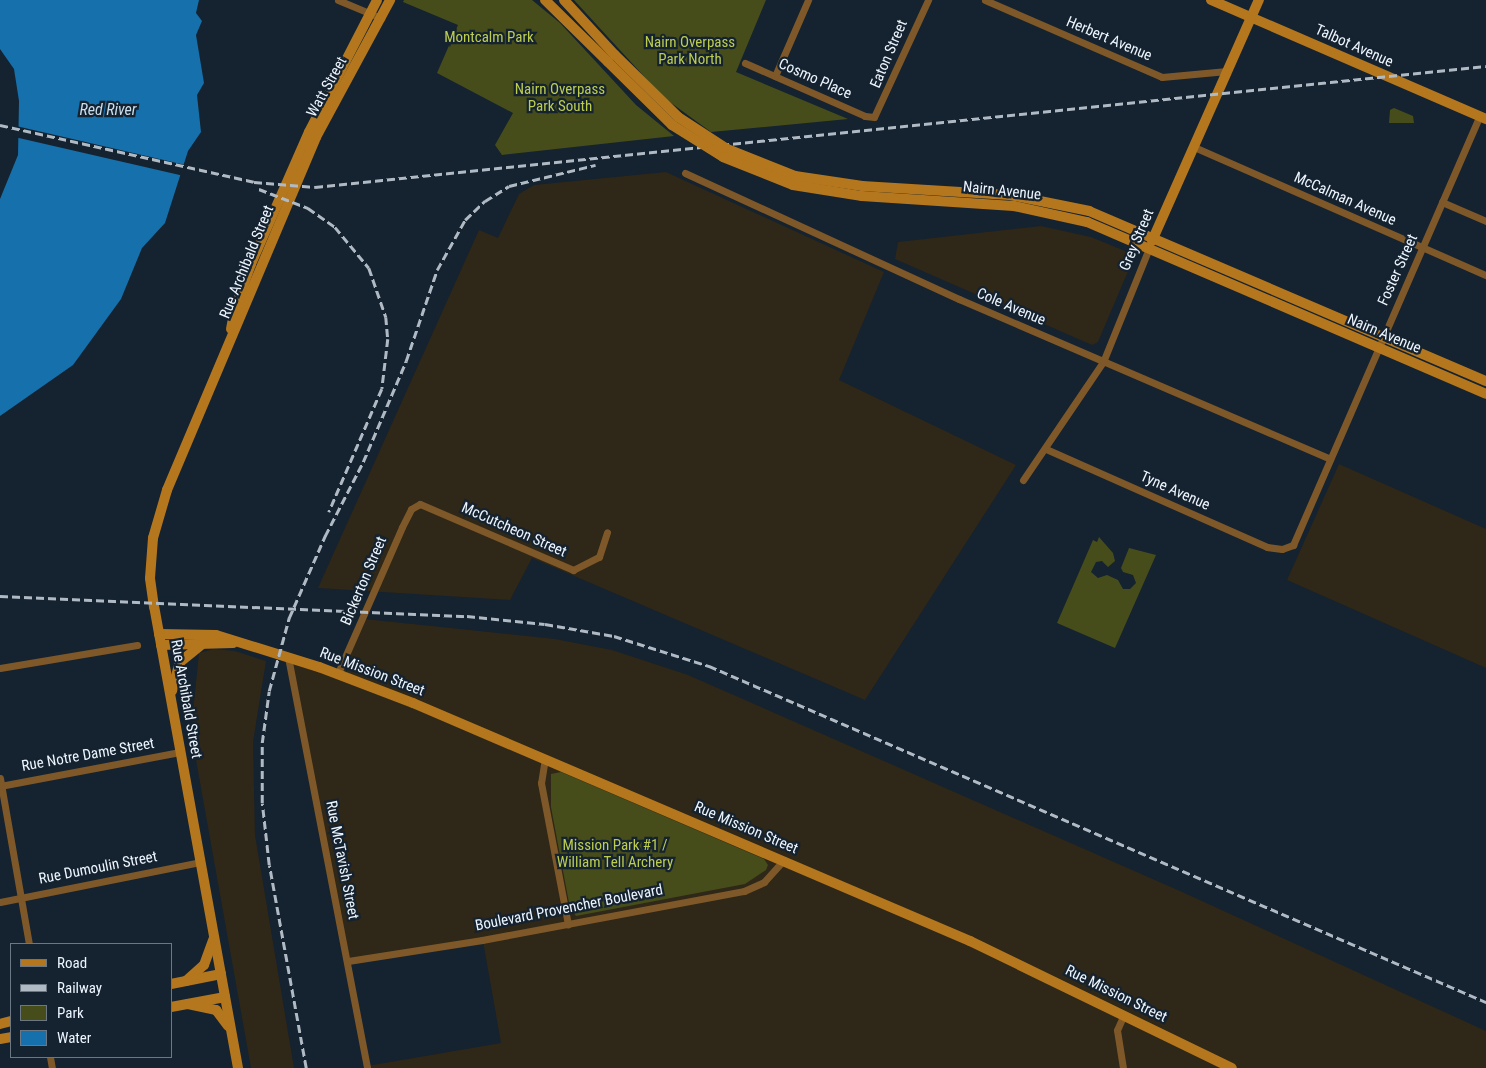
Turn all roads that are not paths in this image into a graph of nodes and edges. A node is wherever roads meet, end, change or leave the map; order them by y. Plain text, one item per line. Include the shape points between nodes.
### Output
1 (338, 0) edge
2 (377, 0) edge
3 (390, 0) edge
4 (546, 0) edge
5 (564, 0) edge
6 (808, 0) edge
7 (928, 0) edge
8 (985, 0) edge
9 (1211, 0) edge
10 (1259, 0) edge
11 (376, 16) junction
12 (1251, 18) junction
13 (612, 58) junction
14 (745, 63) dead end
15 (1227, 71) junction
16 (775, 76) junction
17 (874, 117) joint
18 (1483, 118) edge
19 (1194, 148) junction
20 (685, 173) dead end
21 (289, 189) joint
22 (862, 191) junction
23 (1442, 202) junction
24 (1486, 221) edge
25 (1154, 237) junction
26 (1149, 248) junction
27 (1422, 248) junction
28 (1486, 275) edge
29 (1244, 277) junction
30 (1228, 282) junction
31 (1302, 301) junction
32 (1295, 312) junction
33 (1384, 337) junction
34 (1379, 348) junction
35 (1102, 362) junction
36 (1452, 367) junction
37 (1446, 377) junction
38 (1486, 381) edge
39 (1486, 394) edge
40 (1046, 449) junction
41 (1330, 459) junction
42 (1024, 480) dead end
43 (420, 504) joint
44 (607, 532) dead end
45 (1293, 545) joint
46 (159, 634) junction
47 (236, 642) junction
48 (137, 645) dead end
49 (161, 645) junction
50 (201, 645) junction
51 (288, 657) junction
52 (0, 668) edge
53 (338, 674) junction
54 (170, 696) junction
55 (180, 752) junction
56 (545, 758) junction
57 (0, 778) edge
58 (1, 786) edge
59 (783, 861) junction
60 (201, 862) junction
61 (21, 897) junction
62 (0, 902) edge
63 (568, 924) junction
64 (214, 930) junction
65 (29, 943) edge
66 (348, 961) junction
67 (221, 974) junction
68 (186, 981) junction
69 (172, 984) edge
70 (225, 997) junction
71 (188, 1004) junction
72 (172, 1007) edge
73 (1124, 1014) junction
74 (233, 1034) junction
75 (238, 1068) edge
76 (367, 1068) edge
77 (1123, 1068) edge
78 (1232, 1068) edge

1 - 11 street
2 - 11 main road, Watt Street
3 - 11 main road, Watt Street
4 - 13 main road, Nairn Avenue
5 - 13 main road, Nairn Avenue
6 - 16 street
7 - 17 street, Eaton Street
8 - 15 street, Herbert Avenue via 1162,77
9 - 12 main road, Talbot Avenue
10 - 12 main road, Grey Street
11 - 21 main road, Watt Street via 309,132
12 - 15 main road, Grey Street
12 - 18 main road, Talbot Avenue
13 - 22 main road, Nairn Avenue, bridge via 678,117 726,149 795,176
14 - 16 street, Cosmo Place
15 - 19 main road, Grey Street
16 - 17 street, Cosmo Place via 865,116
18 - 23 street, Foster Street
19 - 25 main road, Grey Street
19 - 27 street, McCalman Avenue
20 - 35 street, Cole Avenue
21 - 46 main road, Rue Archibald Street via 158,515 150,571
22 - 25 main road, Nairn Avenue via 1040,199 1089,211
22 - 26 main road, Nairn Avenue via 1041,210 1087,222
23 - 24 street
23 - 27 street, Foster Street
25 - 26 main road, Grey Street
25 - 29 main road, Nairn Avenue
26 - 30 main road, Nairn Avenue
26 - 35 street, Grey Street
27 - 28 street, McCalman Avenue
27 - 33 street, Foster Street
29 - 30 main road
29 - 31 main road, Nairn Avenue
30 - 32 main road, Nairn Avenue
31 - 32 main road
31 - 33 main road, Nairn Avenue
32 - 34 main road, Nairn Avenue
33 - 34 street, Foster Street
33 - 36 main road, Nairn Avenue
34 - 37 main road, Nairn Avenue
34 - 41 street, Foster Street
35 - 40 street, Grey Street
35 - 41 street, Cole Avenue
36 - 37 main road
36 - 38 main road, Nairn Avenue
37 - 39 main road, Nairn Avenue
40 - 42 street, Grey Street
40 - 45 street, Tyne Avenue via 1267,547 1282,549
41 - 45 street, Foster Street
43 - 44 street, McCutcheon Street via 573,570 599,557
43 - 53 street, Bickerton Street via 411,509 402,527
46 - 47 main road, Rue Mission Street via 216,635
46 - 49 main road, Rue Archibald Street
47 - 50 main road, Rue Mission Street
47 - 51 main road, Rue Mission Street
48 - 52 street
49 - 50 main road, Rue Mission Street
49 - 54 main road, Rue Archibald Street
50 - 54 main road via 178,665
51 - 53 main road, Rue Mission Street
51 - 66 street, Rue McTavish Street
53 - 56 main road, Rue Mission Street
54 - 55 main road, Rue Archibald Street
55 - 58 street, Rue Notre Dame Street
55 - 60 main road, Rue Archibald Street
56 - 59 main road, Rue Mission Street
56 - 63 street via 541,783
57 - 58 street
58 - 61 street
59 - 63 street, Boulevard Provencher Boulevard via 764,882 744,891
59 - 73 main road, Rue Mission Street via 970,941
60 - 61 street, Rue Dumoulin Street
60 - 64 main road, Rue Archibald Street
61 - 62 street, Rue Dumoulin Street
61 - 65 street
63 - 66 street, Boulevard Provencher Boulevard
64 - 67 main road, Rue Archibald Street
64 - 68 main road via 207,961
66 - 76 street, Rue McTavish Street
67 - 68 main road
67 - 70 main road, Rue Archibald Street
68 - 69 main road
70 - 71 main road
70 - 74 main road, Rue Archibald Street
71 - 72 main road
71 - 74 main road via 219,1012
73 - 77 street via 1117,1030
73 - 78 main road, Rue Mission Street
74 - 75 main road, Rue Archibald Street

